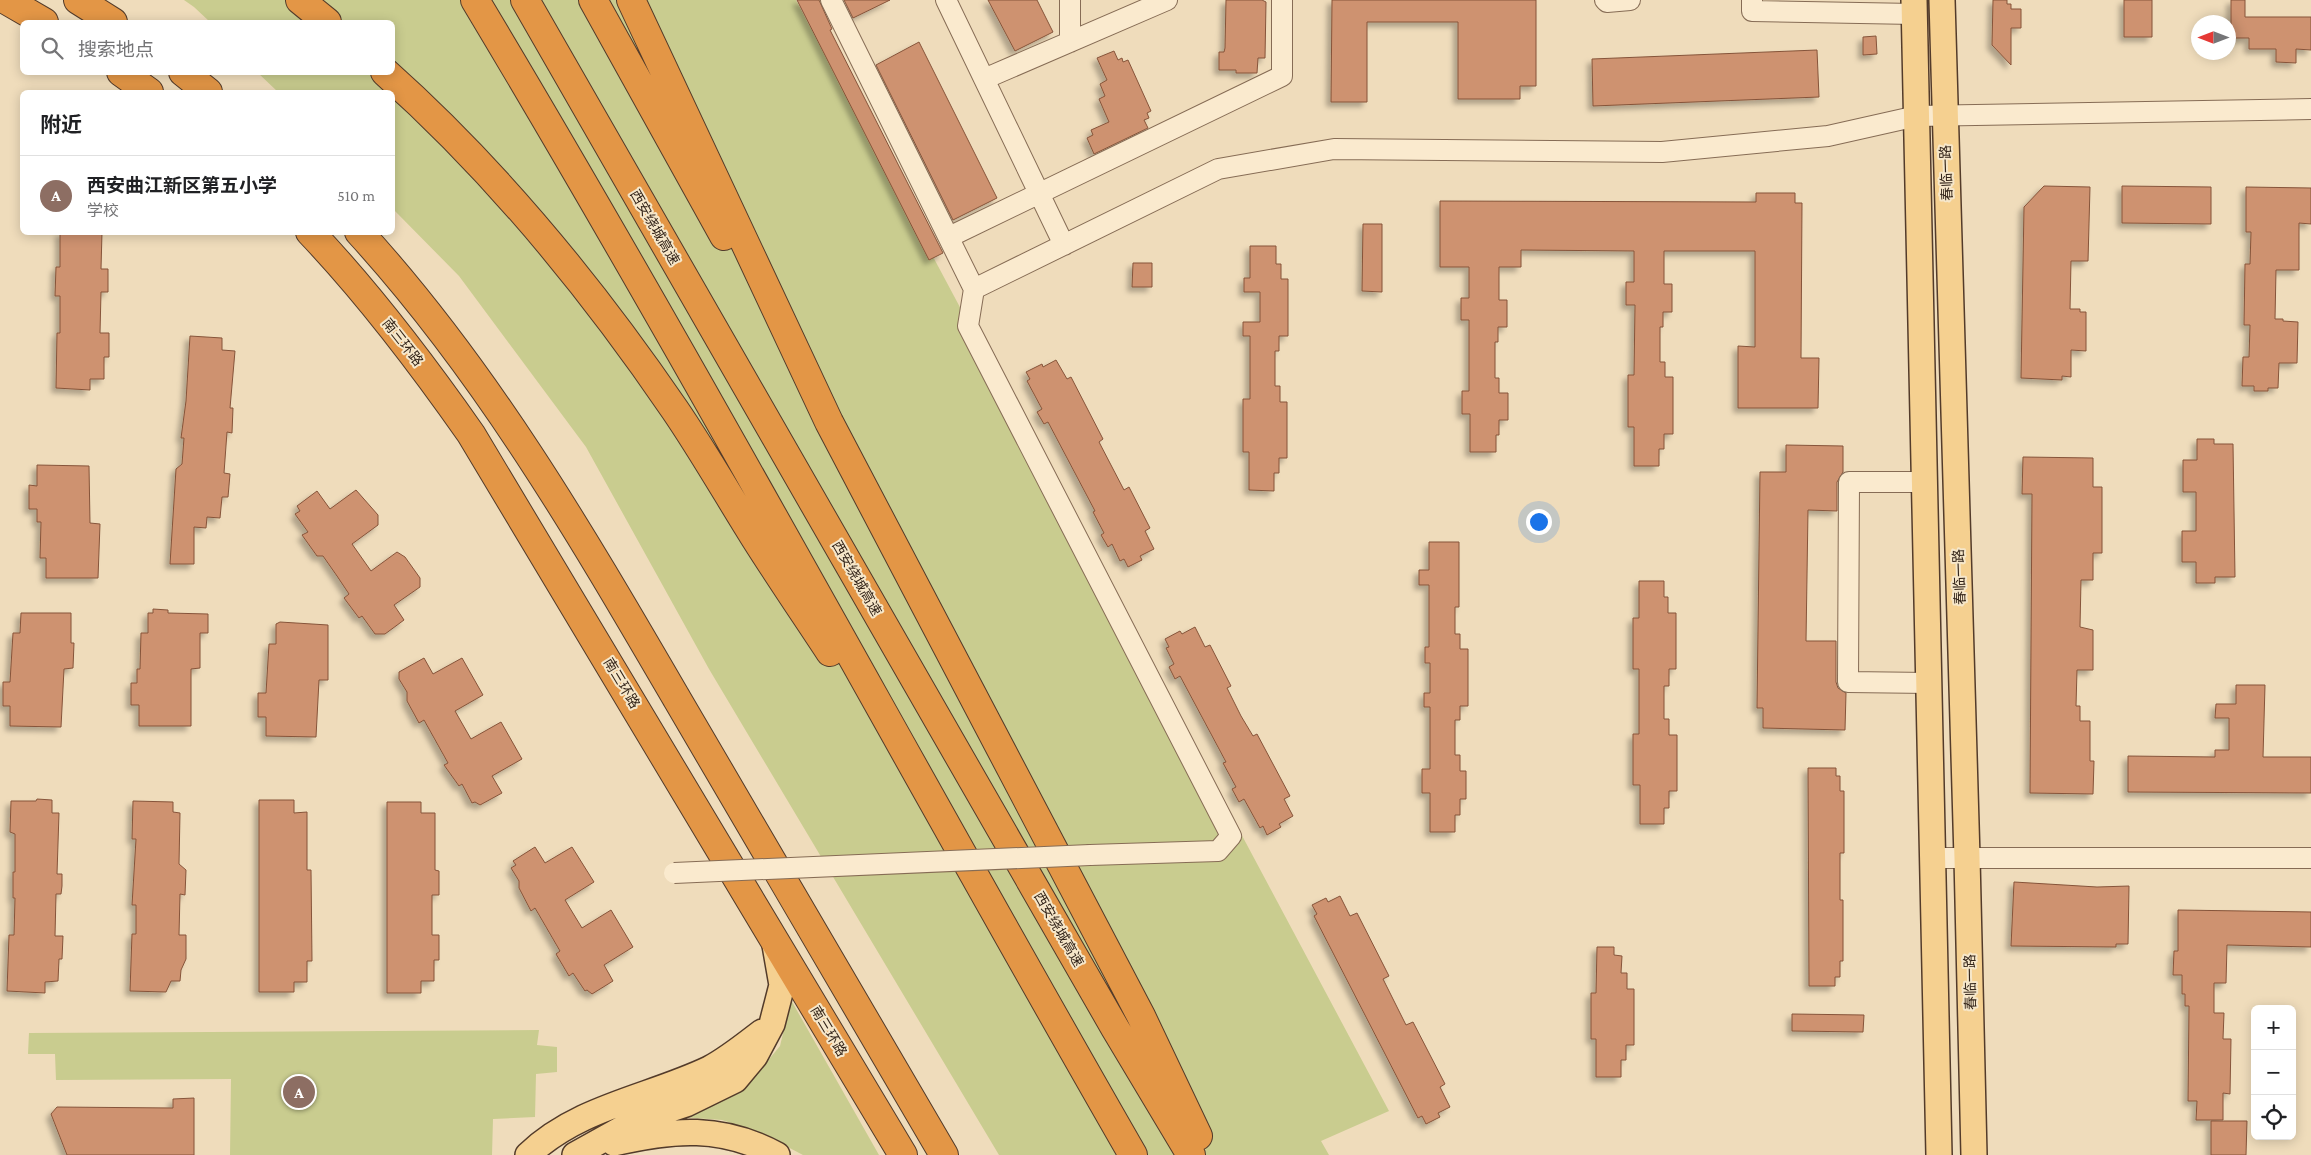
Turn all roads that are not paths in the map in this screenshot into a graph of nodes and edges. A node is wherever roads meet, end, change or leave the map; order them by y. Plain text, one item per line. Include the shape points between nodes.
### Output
1 (6, 0) edge
2 (78, 0) edge
3 (300, 0) edge
4 (475, 0) edge
5 (525, 0) edge
6 (593, 0) edge
7 (631, 0) edge
8 (831, 0) edge
9 (946, 0) edge
10 (1070, 0) edge
11 (1168, 0) edge
12 (1282, 0) edge
13 (1605, 0) edge
14 (1630, 0) edge
15 (1752, 0) edge
16 (1942, 0) edge
17 (1914, 7) edge
18 (41, 20) edge
19 (110, 20) edge
20 (325, 20) edge
21 (1070, 42) junction
22 (125, 75) edge
23 (187, 75) edge
24 (388, 75) edge
25 (984, 79) junction
26 (147, 90) edge
27 (206, 90) edge
28 (2311, 109) edge
29 (1945, 115) junction
30 (1917, 116) junction
31 (1040, 195) junction
32 (313, 235) edge
33 (362, 235) edge
34 (949, 237) junction
35 (1064, 244) junction
36 (974, 289) junction
37 (829, 422) junction
38 (1925, 482) junction
39 (1929, 683) junction
40 (954, 841) junction
41 (1933, 858) junction
42 (1968, 858) junction
43 (2311, 858) edge
44 (674, 873) dead end
45 (773, 935) junction
46 (772, 1024) junction
47 (577, 1153) edge
48 (528, 1155) edge
49 (777, 1155) edge
50 (903, 1155) edge
51 (944, 1155) edge
52 (1133, 1155) edge
53 (1192, 1155) edge
54 (1207, 1155) edge
55 (1939, 1155) edge
56 (1974, 1155) edge

1 - 18 highway
2 - 19 highway
3 - 20 highway
4 - 40 highway via 798,560
5 - 53 highway, 西安绕城高速 via 1115,1028
6 - 37 highway
7 - 37 highway
8 - 34 street
9 - 25 street
10 - 21 street
11 - 21 street
12 - 31 street via 1282,76
13 - 14 street
15 - 17 street via 1752,11
16 - 29 main road, 春临一路
17 - 30 main road, 春临一路
21 - 25 street
22 - 26 highway
23 - 27 highway
24 - 40 highway via 491,178 550,243 595,300 675,410 760,546
25 - 31 street
28 - 29 street
29 - 30 street
29 - 42 main road, 春临一路
30 - 35 street via 1828,136 1662,152 1334,149 1218,169
30 - 38 main road, 春临一路
31 - 34 street
31 - 35 street
32 - 45 highway, 南三环路 via 398,335 471,434
33 - 51 highway via 470,367 545,479
34 - 36 street
35 - 36 street
36 - 44 street, bridge via 968,326 1231,836 1218,851
37 - 54 highway via 1142,1016
38 - 39 main road, 春临一路
38 - 39 street via 1849,482 1848,682
39 - 41 main road, 春临一路
40 - 52 highway
41 - 42 street
41 - 55 main road, 春临一路
42 - 43 street
42 - 56 main road, 春临一路
45 - 46 main road via 782,986
45 - 50 highway, 南三环路
46 - 47 main road via 755,1056 735,1080 686,1104 638,1120
46 - 48 main road via 740,1050 709,1068 569,1124
47 - 49 main road via 651,1134 690,1131 726,1135

